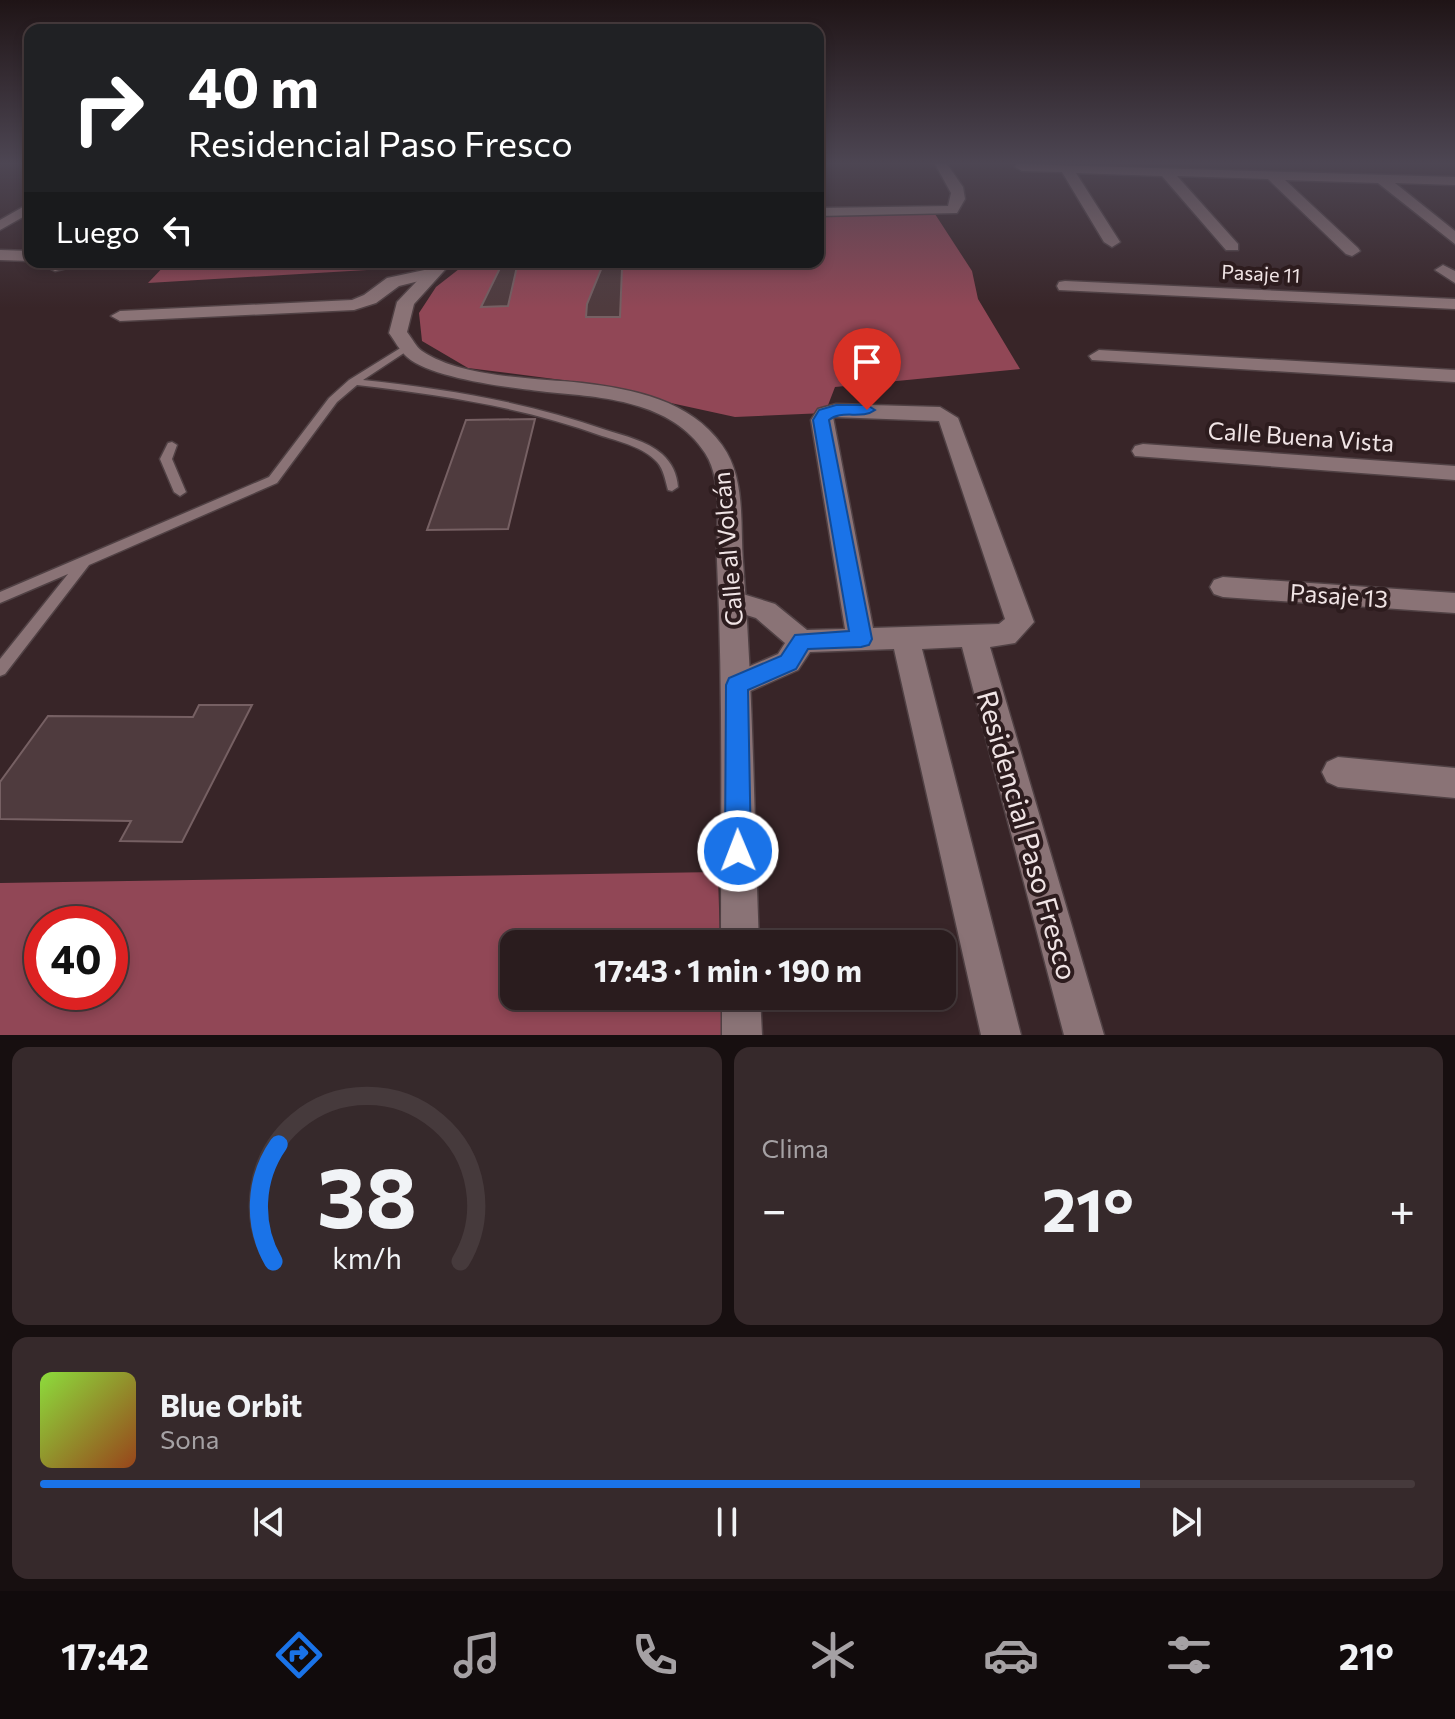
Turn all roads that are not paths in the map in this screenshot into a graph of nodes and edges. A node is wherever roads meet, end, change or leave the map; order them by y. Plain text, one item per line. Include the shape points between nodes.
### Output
1 (22, 212) edge
2 (1094, 212) edge
3 (1208, 212) edge
4 (1311, 212) edge
5 (1423, 212) edge
6 (0, 226) edge
7 (1455, 239) edge
8 (1112, 242) dead end
9 (1232, 247) dead end
10 (1352, 251) dead end
11 (0, 255) edge
12 (24, 256) edge
13 (436, 268) edge
14 (1065, 286) dead end
15 (1455, 304) edge
16 (120, 316) dead end
17 (407, 347) junction
18 (1099, 356) dead end
19 (1455, 376) edge
20 (353, 382) junction
21 (172, 445) dead end
22 (1143, 451) dead end
23 (1455, 473) edge
24 (672, 487) dead end
25 (180, 492) dead end
26 (85, 561) junction
27 (1223, 587) dead end
28 (0, 598) edge
29 (733, 601) junction
30 (1455, 603) edge
31 (973, 636) junction
32 (905, 638) junction
33 (861, 639) junction
34 (802, 641) junction
35 (0, 670) edge
36 (737, 685) junction
37 (1338, 772) dead end
38 (1455, 783) edge
39 (740, 930) edge
40 (741, 1010) edge
41 (742, 1035) edge
42 (1001, 1035) edge
43 (1084, 1035) edge

1 - 6 street
2 - 8 street
3 - 9 street
4 - 10 street
5 - 7 street
11 - 12 street
13 - 16 street via 393,282 354,305
13 - 17 street via 405,300 399,315 398,330
14 - 15 street, Pasaje 11
17 - 20 lane
17 - 29 street, Calle al Volcán via 424,361 461,374 612,393 653,404 688,422 723,466
18 - 19 street
20 - 24 lane via 560,416 658,456
20 - 26 lane via 316,419 273,480
21 - 25 lane via 166,459
22 - 23 street, Calle Buena Vista
26 - 28 lane
26 - 35 lane
27 - 30 street, Pasaje 13
29 - 34 street via 765,611
29 - 36 street, Calle al Volcán
31 - 32 street
31 - 33 street via 1005,635 1020,622 948,418 930,411 836,410 821,420
31 - 43 street, Residencial Paso Fresco
32 - 33 street
32 - 42 street
33 - 34 street
34 - 36 street via 788,662
36 - 39 street, Calle al Volcán
37 - 38 street
40 - 41 street

